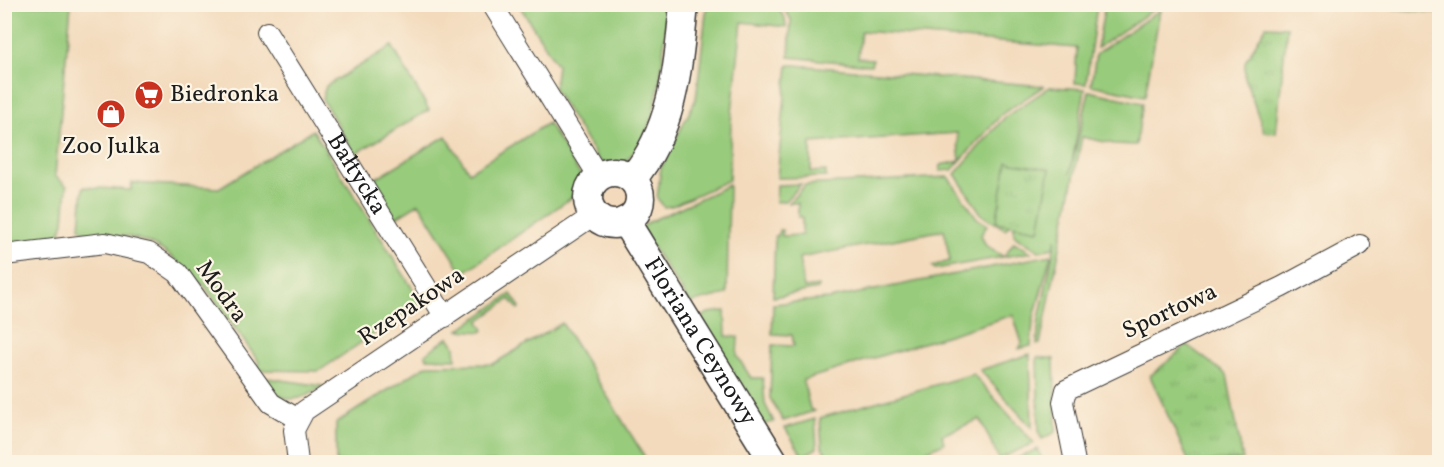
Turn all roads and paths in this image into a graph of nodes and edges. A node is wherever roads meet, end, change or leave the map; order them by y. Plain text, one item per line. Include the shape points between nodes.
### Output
1 (492, 4) edge
2 (684, 4) edge
3 (267, 32) dead end
4 (599, 177) junction
5 (632, 179) junction
6 (594, 215) junction
7 (625, 220) junction
8 (1360, 245) dead end
9 (4, 255) edge
10 (445, 316) junction
11 (298, 419) junction
12 (298, 462) edge
13 (774, 462) edge
14 (1075, 462) edge

1 - 4 street
2 - 5 street via 669,110 655,145
3 - 10 street, Bałtycka
4 - 5 street via 616,172
4 - 6 street via 590,188 588,199
5 - 7 street via 639,202 632,216
6 - 7 street via 609,223
6 - 10 street, Rzepakowa
7 - 13 street, Floriana Ceynowy
8 - 14 street, Sportowa via 1282,287 1066,390 1063,402
9 - 11 street, Modra via 105,243 149,253 178,273 271,403
10 - 11 street, Rzepakowa via 336,388
11 - 12 street via 294,430

